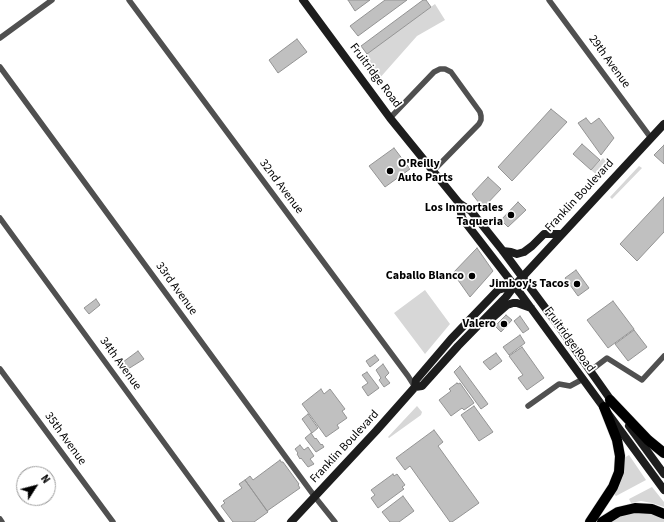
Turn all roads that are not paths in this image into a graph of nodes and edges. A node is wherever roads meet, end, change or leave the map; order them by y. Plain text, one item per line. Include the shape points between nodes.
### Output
1 (52, 0) edge
2 (129, 0) edge
3 (303, 0) edge
4 (549, 0) edge
5 (0, 38) edge
6 (0, 68) edge
7 (390, 118) junction
8 (664, 124) edge
9 (651, 138) junction
10 (433, 171) junction
11 (459, 203) junction
12 (0, 218) edge
13 (562, 234) junction
14 (503, 251) junction
15 (522, 278) junction
16 (514, 285) junction
17 (532, 309) junction
18 (478, 325) junction
19 (664, 356) edge
20 (0, 368) edge
21 (590, 371) junction
22 (583, 378) junction
23 (415, 387) junction
24 (607, 403) junction
25 (528, 406) dead end
26 (664, 453) edge
27 (664, 474) edge
28 (664, 490) edge
29 (315, 497) junction
30 (664, 514) edge
31 (0, 519) edge
32 (2, 522) edge
33 (113, 522) edge
34 (222, 522) edge
35 (291, 522) edge
36 (335, 522) edge
37 (590, 522) edge
38 (602, 522) edge

1 - 5 street
2 - 23 street, 32nd Avenue
3 - 7 main road, Fruitridge Road
4 - 9 street, 29th Avenue
6 - 29 street, 33rd Avenue
7 - 10 main road, Fruitridge Road
7 - 10 street via 434,72 445,69 450,72 480,112 481,120
8 - 9 main road, Franklin Boulevard
9 - 13 main road, Franklin Boulevard
10 - 11 main road, Fruitridge Road
11 - 14 main road, Fruitridge Road via 471,211
11 - 16 main road, Fruitridge Road via 462,218
12 - 34 street, 34th Avenue
13 - 14 main road via 544,234 524,252 517,254
13 - 15 main road, Franklin Boulevard
14 - 15 main road, Fruitridge Road
15 - 16 main road, Franklin Boulevard
15 - 21 main road, Fruitridge Road
16 - 17 main road, Fruitridge Road
16 - 18 main road, Franklin Boulevard via 506,297
16 - 23 main road, Franklin Boulevard via 498,290 416,380
17 - 18 main road via 513,303 487,322
17 - 22 main road, Fruitridge Road
18 - 23 main road, Franklin Boulevard via 422,386
19 - 21 street via 642,380 607,358
20 - 33 street, 35th Avenue
21 - 24 main road, Fruitridge Road
22 - 24 main road, Fruitridge Road
22 - 25 street via 570,386 559,384
23 - 29 main road, Franklin Boulevard
24 - 26 highway
24 - 27 main road, Fruitridge Road
24 - 28 main road, Fruitridge Road
24 - 37 highway via 620,456 618,472 613,488
29 - 35 main road, Franklin Boulevard
29 - 36 street, 33rd Avenue
30 - 38 highway via 635,508 618,512
31 - 32 street

